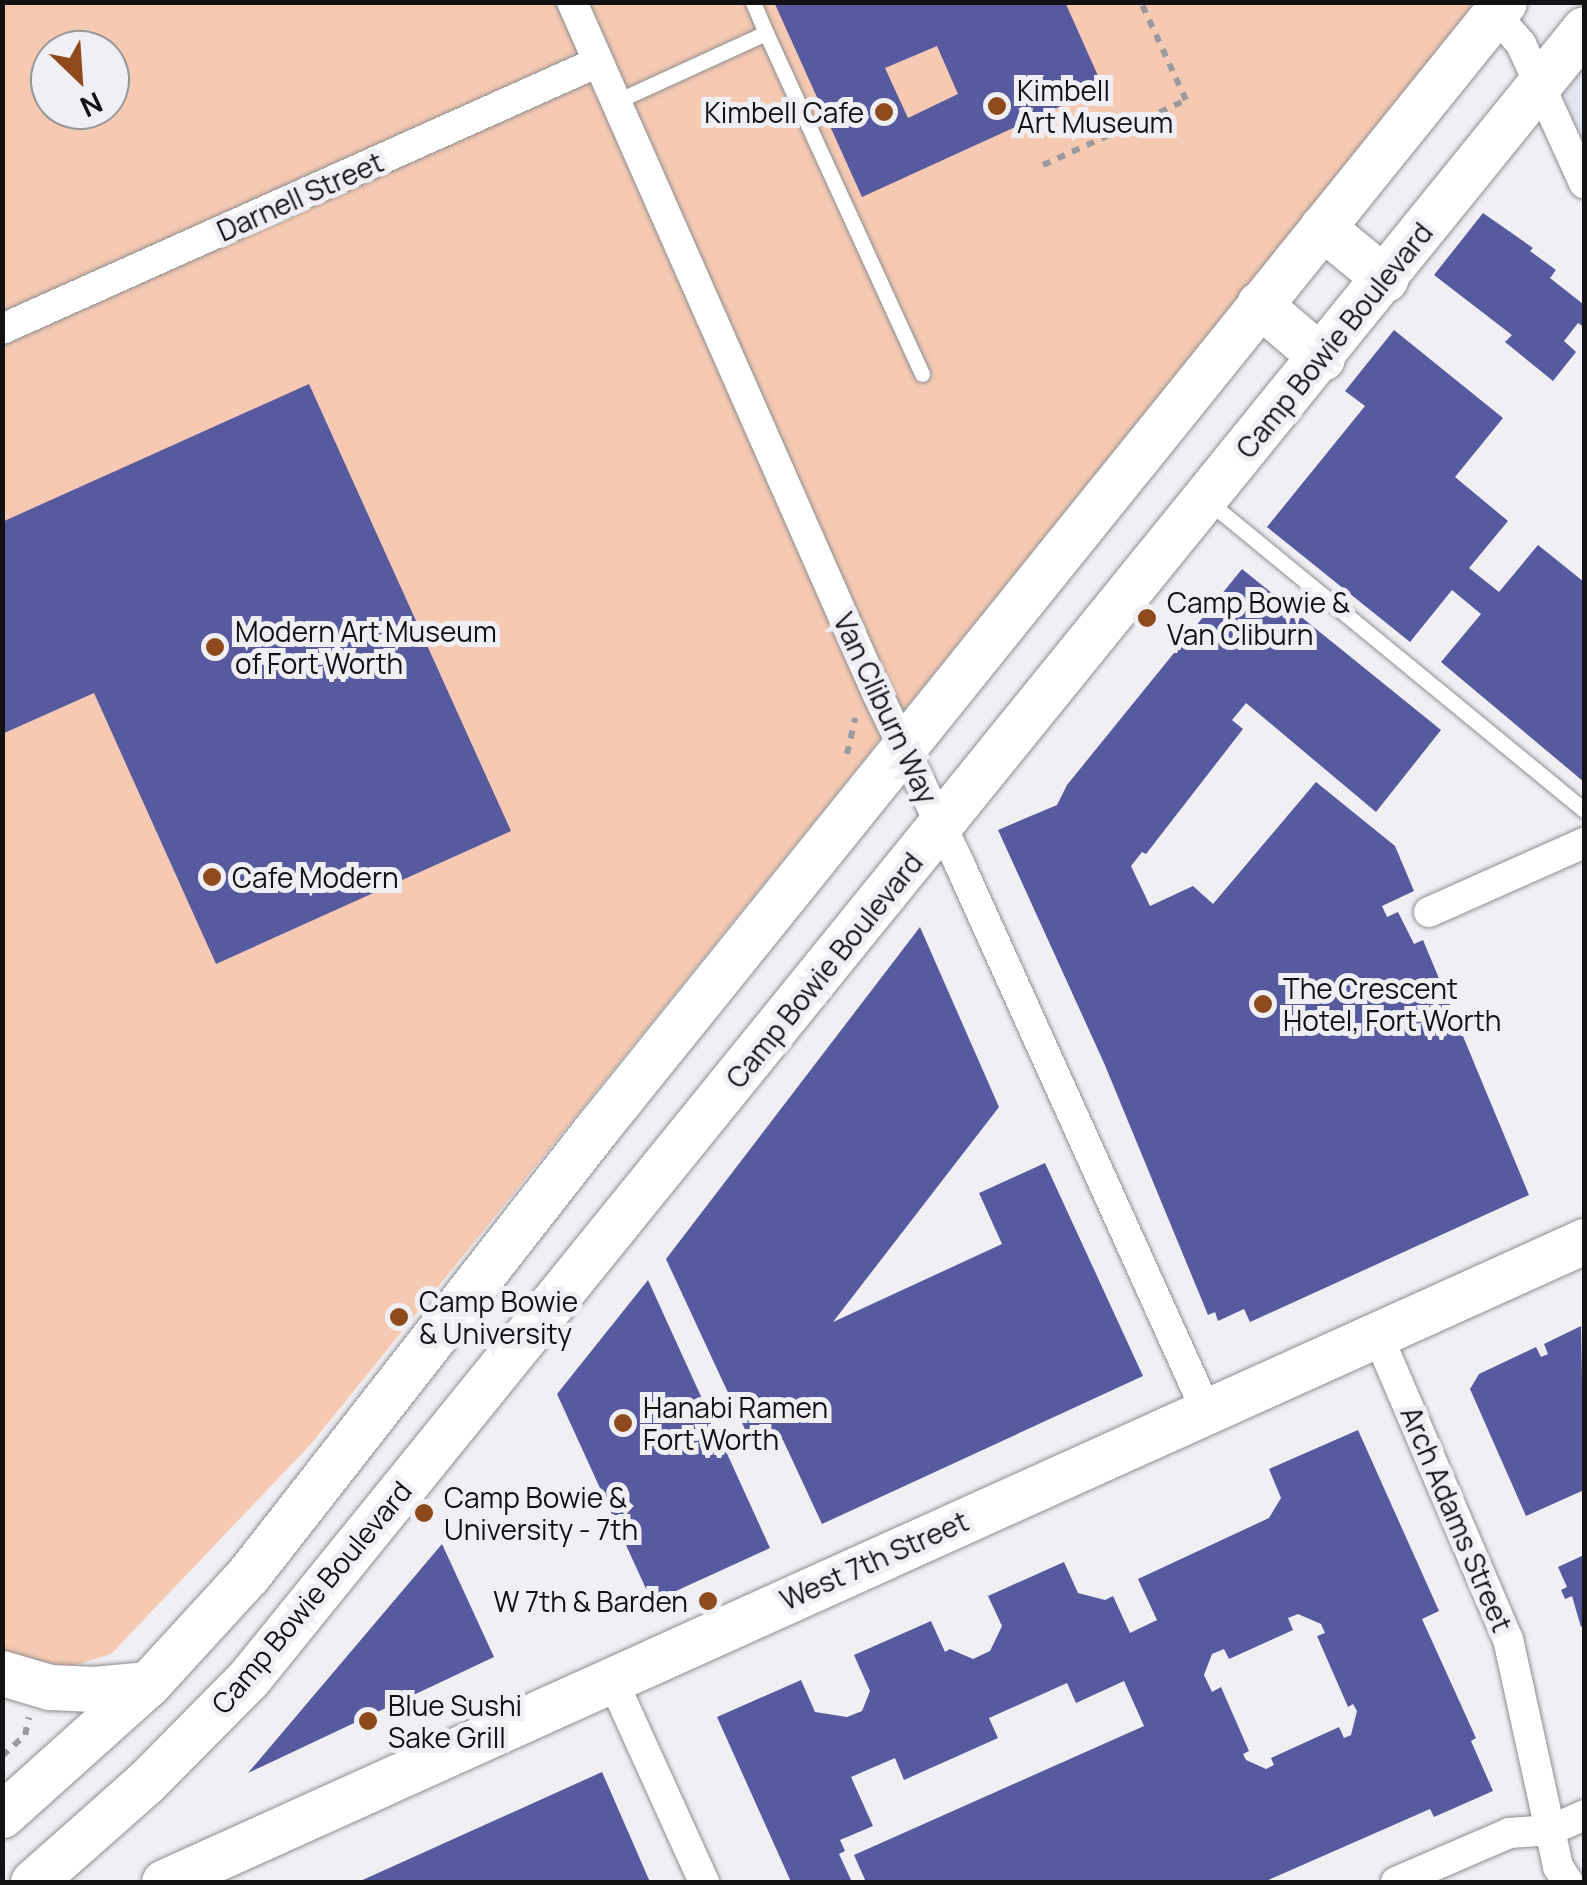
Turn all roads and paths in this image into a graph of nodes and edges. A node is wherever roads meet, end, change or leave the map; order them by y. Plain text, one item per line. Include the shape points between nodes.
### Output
1 (572, 2) edge
2 (753, 2) edge
3 (1142, 2) edge
4 (1500, 8) edge
5 (1584, 29) edge
6 (766, 33) junction
7 (598, 62) junction
8 (1541, 84) junction
9 (615, 102) junction
10 (1042, 165) dead end
11 (1584, 182) edge
12 (1322, 226) junction
13 (1385, 278) junction
14 (1258, 304) junction
15 (2, 329) edge
16 (1322, 358) junction
17 (922, 374) dead end
18 (1204, 498) junction
19 (903, 749) junction
20 (1584, 810) edge
21 (941, 825) junction
22 (1584, 843) edge
23 (1429, 912) dead end
24 (1584, 1241) edge
25 (1377, 1334) junction
26 (418, 1356) junction
27 (476, 1400) junction
28 (1206, 1410) junction
29 (611, 1677) junction
30 (148, 1684) junction
31 (16, 1690) edge
32 (2, 1756) edge
33 (2, 1815) edge
34 (1584, 1815) edge
35 (1551, 1830) junction
36 (33, 1882) edge
37 (164, 1882) edge
38 (704, 1882) edge
39 (1396, 1882) edge
40 (1568, 1882) edge

1 - 7 street, Van Cliburn Way
2 - 6 lane
3 - 10 path via 1186,100
4 - 8 street
4 - 12 main road
5 - 8 main road, Camp Bowie Boulevard
6 - 9 lane
6 - 17 lane
7 - 9 street, Van Cliburn Way
7 - 15 street, Darnell Street
8 - 11 street
8 - 13 main road, Camp Bowie Boulevard
9 - 19 street, Van Cliburn Way
12 - 13 main road
12 - 14 main road
13 - 16 main road, Camp Bowie Boulevard
14 - 16 main road
14 - 19 main road
16 - 18 main road, Camp Bowie Boulevard
18 - 20 lane
18 - 21 main road, Camp Bowie Boulevard
19 - 21 street, Van Cliburn Way
19 - 26 main road
21 - 27 main road, Camp Bowie Boulevard
21 - 28 street, Van Cliburn Way
22 - 23 street
24 - 25 main road, West 7th Street
25 - 28 main road, West 7th Street
25 - 35 street, Arch Adams Street via 1508,1639
26 - 27 main road
26 - 30 main road via 248,1575
27 - 36 main road, Camp Bowie Boulevard via 248,1679
28 - 29 main road, West 7th Street
29 - 37 main road, West 7th Street
29 - 38 street
30 - 31 main road
30 - 33 main road
31 - 32 path via 25,1736
34 - 35 street
35 - 39 street via 1509,1832
35 - 40 street, Arch Adams Street

